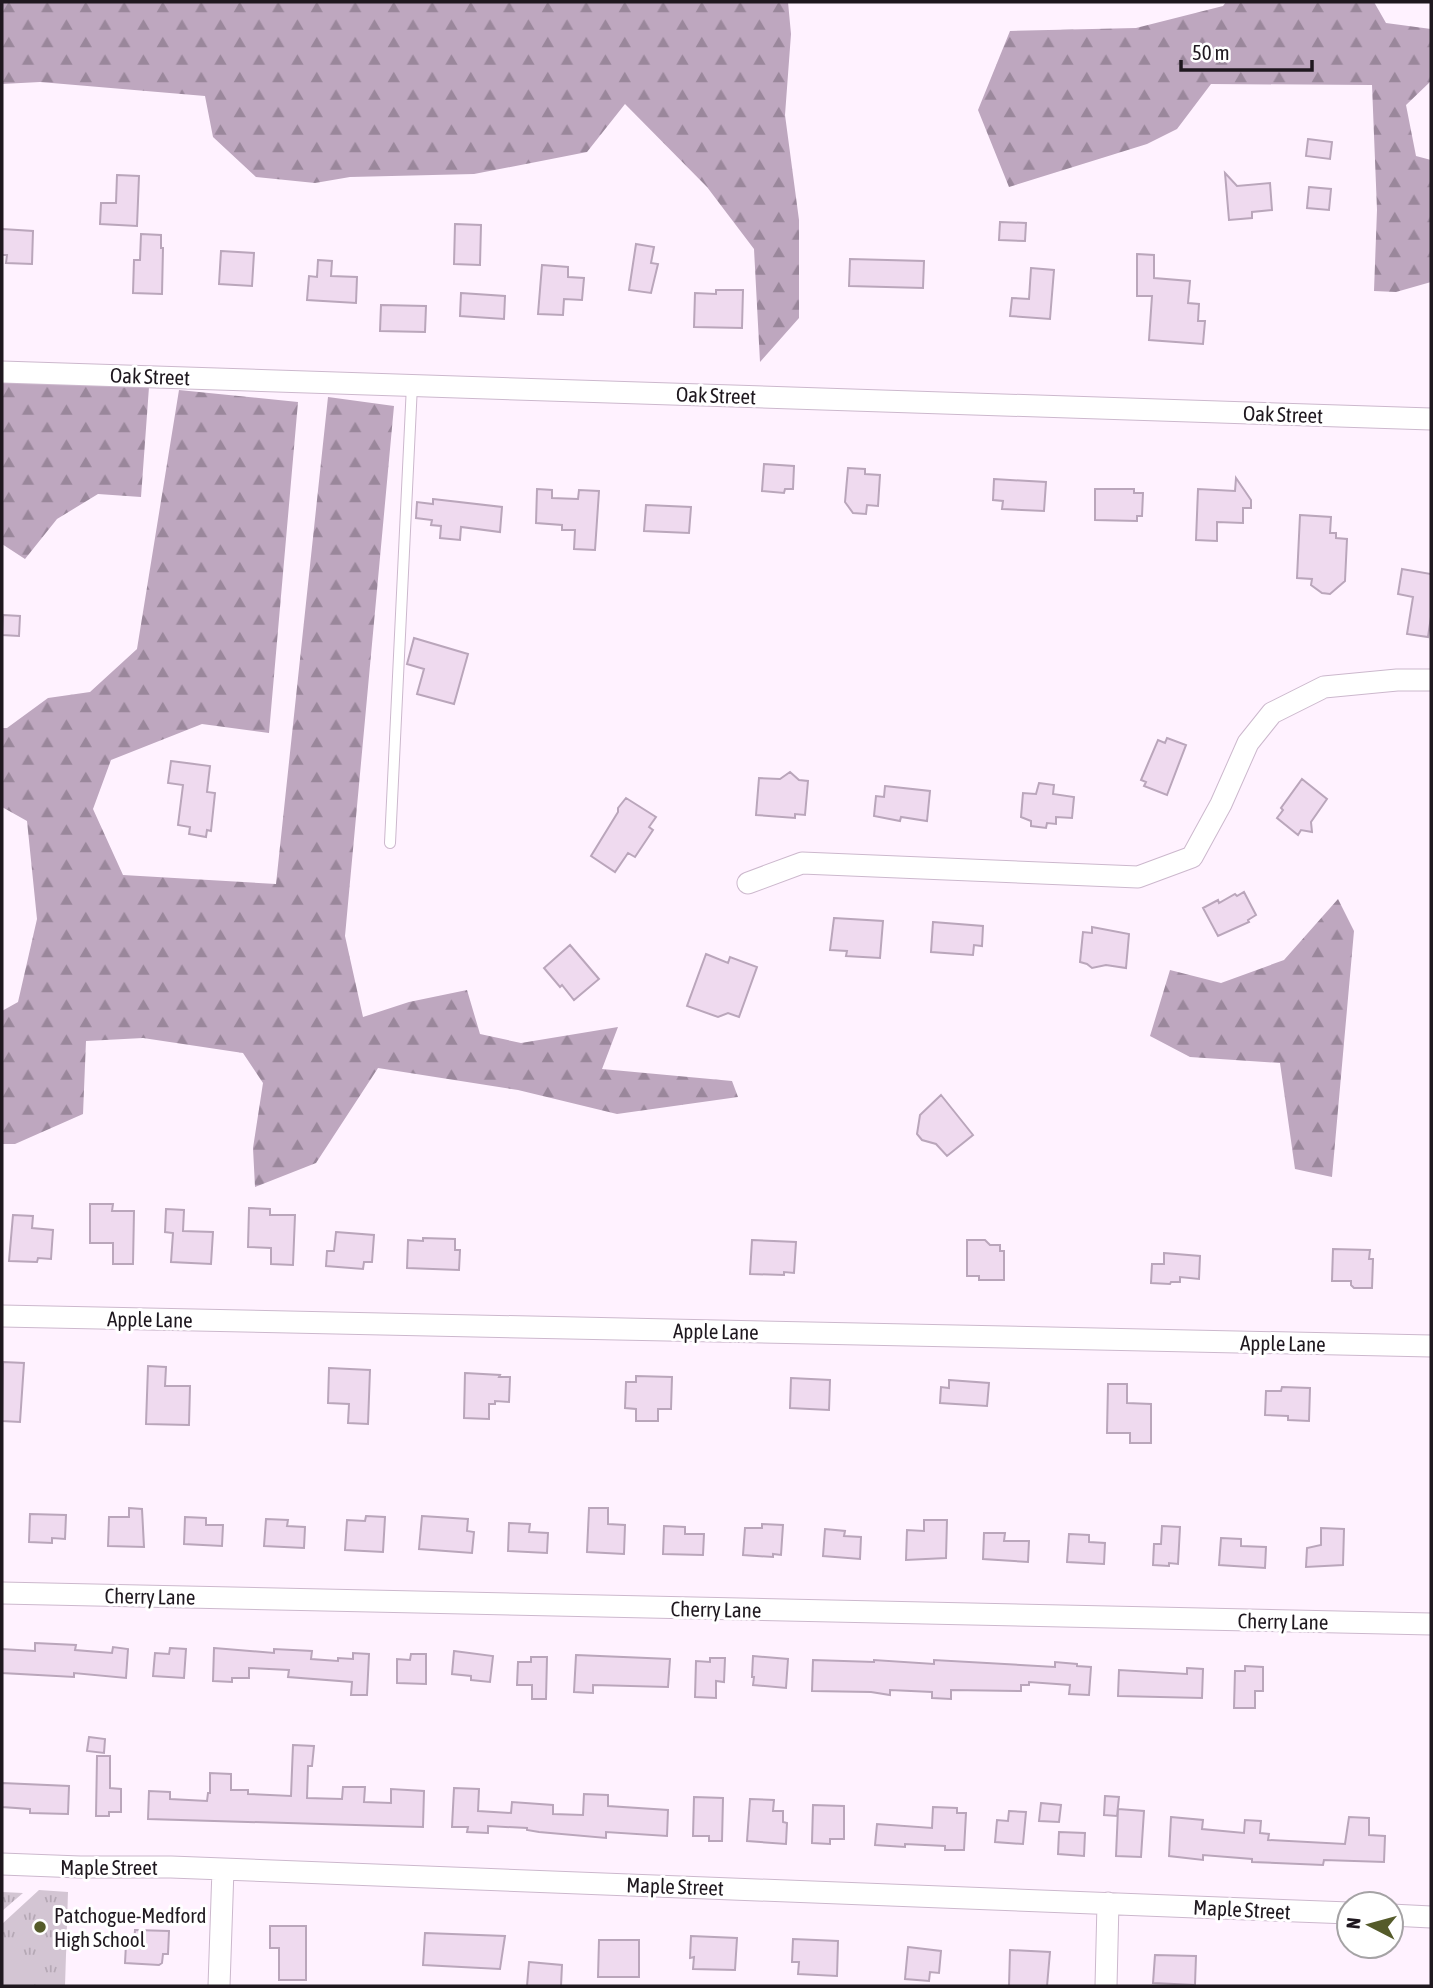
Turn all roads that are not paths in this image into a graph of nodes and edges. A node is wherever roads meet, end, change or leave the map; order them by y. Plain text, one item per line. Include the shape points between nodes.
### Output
1 (2, 372) edge
2 (412, 385) junction
3 (1431, 419) edge
4 (1431, 680) edge
5 (390, 843) dead end
6 (748, 883) dead end
7 (2, 1316) edge
8 (1431, 1346) edge
9 (2, 1593) edge
10 (1431, 1624) edge
11 (2, 1864) edge
12 (223, 1869) junction
13 (1108, 1902) junction
14 (1335, 1912) edge
15 (1405, 1916) edge
16 (1431, 1917) edge
17 (219, 1986) edge
18 (1106, 1986) edge

1 - 2 street, Oak Street
2 - 3 street, Oak Street
2 - 5 lane
4 - 6 street via 1324,687 1272,713 1248,743 1222,804 1192,857 1138,877 802,863
7 - 8 street, Apple Lane
9 - 10 street, Cherry Lane
11 - 12 street, Maple Street
12 - 13 street, Maple Street
12 - 17 street
13 - 14 street, Maple Street
13 - 18 street
15 - 16 street

